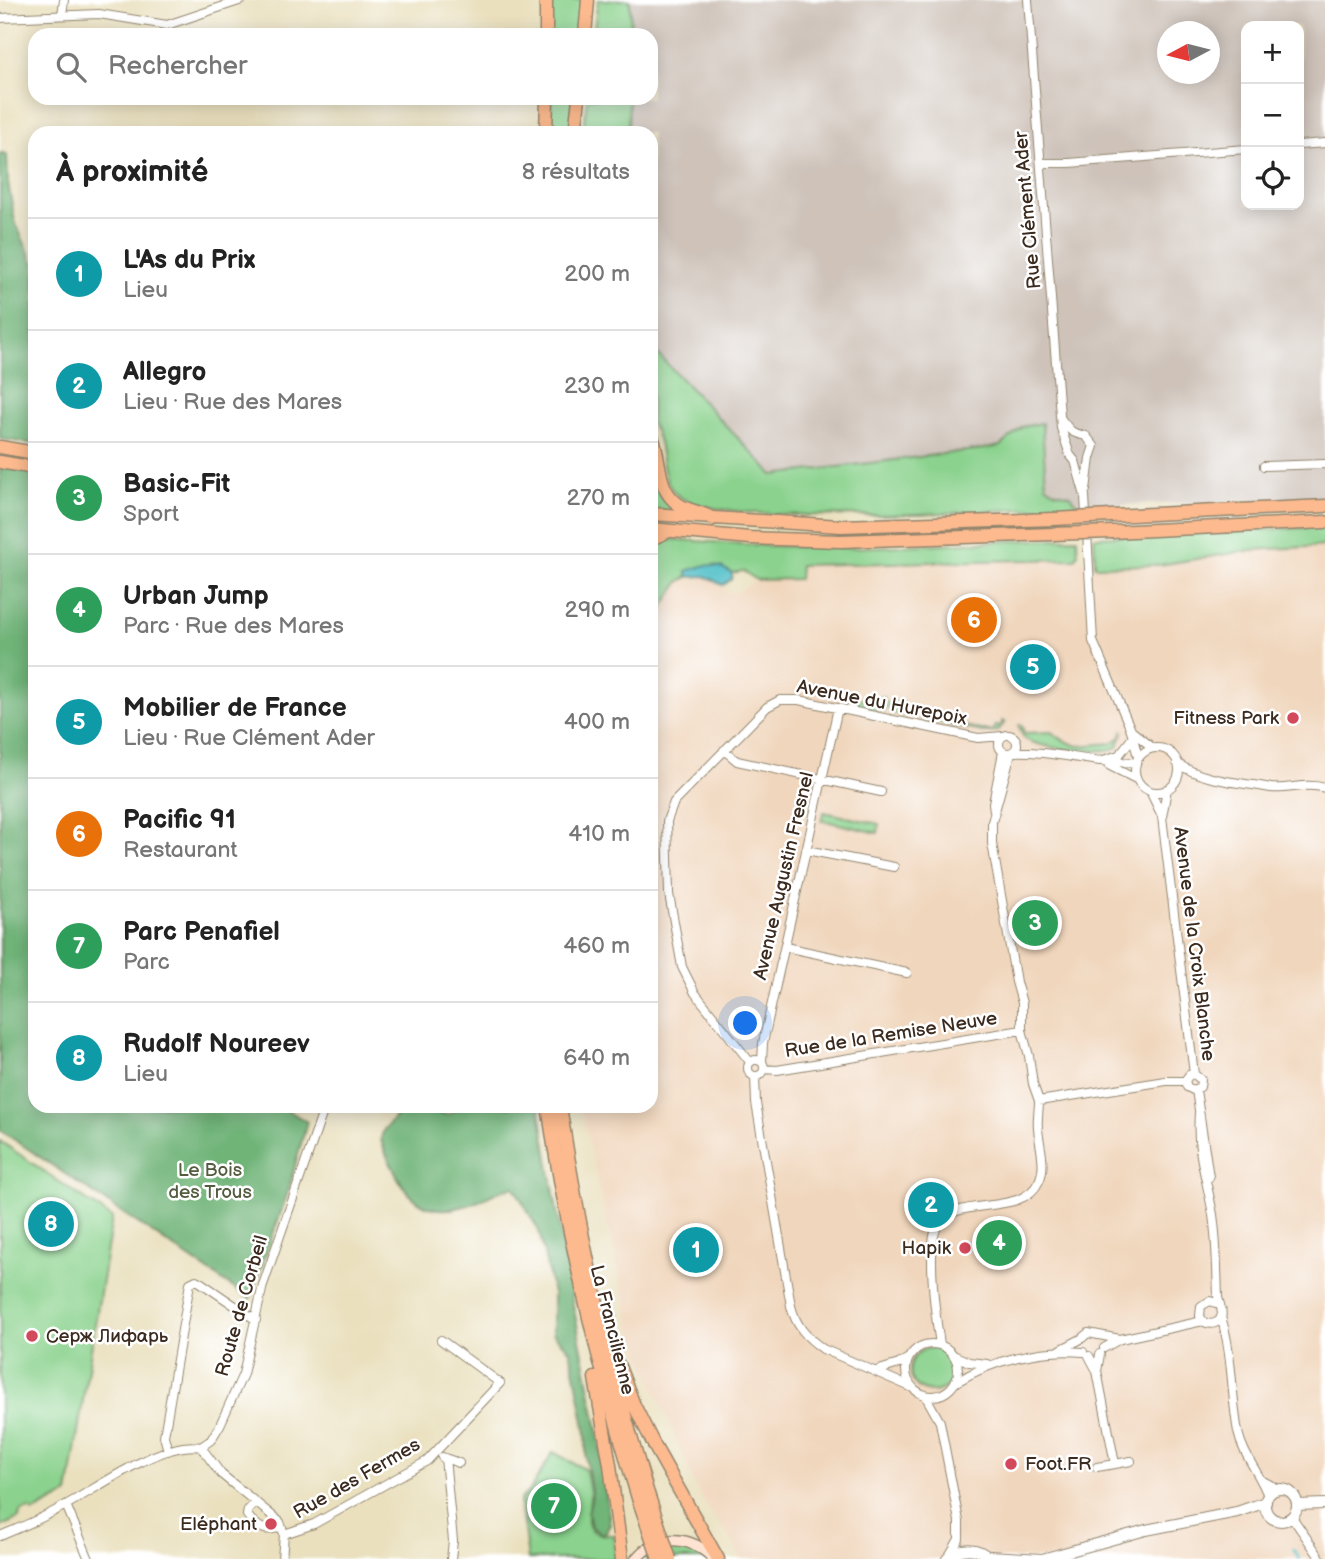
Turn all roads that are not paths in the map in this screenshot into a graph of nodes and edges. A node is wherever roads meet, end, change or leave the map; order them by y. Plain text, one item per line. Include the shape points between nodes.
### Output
1 (64, 0) edge
2 (242, 0) edge
3 (546, 0) edge
4 (588, 0) edge
5 (1028, 0) edge
6 (62, 15) junction
7 (0, 18) edge
8 (546, 28) edge
9 (586, 28) edge
10 (547, 105) edge
11 (578, 105) edge
12 (547, 126) edge
13 (576, 126) edge
14 (1325, 143) edge
15 (1304, 145) edge
16 (1241, 149) edge
17 (1041, 163) junction
18 (1060, 418) junction
19 (1077, 436) junction
20 (0, 447) edge
21 (1068, 448) junction
22 (28, 452) edge
23 (658, 458) edge
24 (1090, 458) junction
25 (1075, 460) junction
26 (0, 462) edge
27 (1325, 464) edge
28 (1264, 466) dead end
29 (28, 467) edge
30 (1085, 496) junction
31 (1325, 506) edge
32 (658, 515) edge
33 (713, 519) junction
34 (1325, 522) edge
35 (658, 530) edge
36 (669, 531) junction
37 (658, 536) edge
38 (838, 708) junction
39 (1132, 734) junction
40 (1003, 736) junction
41 (978, 738) junction
42 (1017, 739) junction
43 (1153, 748) junction
44 (724, 750) junction
45 (1007, 751) junction
46 (1044, 752) junction
47 (1137, 759) junction
48 (1097, 762) junction
49 (1177, 763) junction
50 (1206, 777) junction
51 (822, 779) junction
52 (1137, 779) junction
53 (1175, 781) junction
54 (1325, 788) edge
55 (1167, 789) junction
56 (1150, 791) junction
57 (881, 792) dead end
58 (1162, 817) junction
59 (806, 850) junction
60 (894, 867) dead end
61 (785, 947) junction
62 (908, 973) dead end
63 (1022, 1030) junction
64 (758, 1064) junction
65 (1194, 1074) junction
66 (1185, 1081) junction
67 (1196, 1090) junction
68 (1039, 1101) junction
69 (323, 1113) edge
70 (549, 1113) edge
71 (561, 1113) edge
72 (578, 1275) junction
73 (1214, 1303) junction
74 (1199, 1312) junction
75 (1221, 1317) junction
76 (256, 1320) junction
77 (1203, 1321) junction
78 (1214, 1324) junction
79 (936, 1325) junction
80 (1177, 1327) junction
81 (1102, 1336) junction
82 (1081, 1339) junction
83 (1120, 1339) junction
84 (441, 1340) dead end
85 (929, 1343) junction
86 (940, 1344) junction
87 (607, 1350) junction
88 (1058, 1351) junction
89 (1102, 1351) junction
90 (1228, 1351) junction
91 (1086, 1354) junction
92 (953, 1355) junction
93 (907, 1359) junction
94 (990, 1364) junction
95 (876, 1371) junction
96 (1097, 1371) junction
97 (955, 1382) junction
98 (913, 1388) junction
99 (925, 1395) junction
100 (201, 1447) junction
101 (168, 1451) junction
102 (436, 1452) junction
103 (445, 1458) junction
104 (1131, 1461) dead end
105 (459, 1463) dead end
106 (1115, 1464) junction
107 (1097, 1467) dead end
108 (1262, 1481) junction
109 (1278, 1489) junction
110 (643, 1496) junction
111 (1267, 1499) junction
112 (256, 1502) junction
113 (1325, 1503) edge
114 (66, 1505) junction
115 (1297, 1505) junction
116 (1237, 1512) junction
117 (1268, 1513) junction
118 (1292, 1517) junction
119 (281, 1525) junction
120 (284, 1534) junction
121 (0, 1536) edge
122 (948, 1558) edge
123 (989, 1558) edge
124 (89, 1559) edge
125 (282, 1559) edge
126 (451, 1559) edge
127 (622, 1559) edge
128 (636, 1559) edge
129 (659, 1559) edge
130 (670, 1559) edge
131 (716, 1559) edge
132 (1042, 1559) edge
133 (1321, 1559) edge

1 - 6 street
2 - 6 street via 167,25 99,14
3 - 8 main road
4 - 9 main road
5 - 17 street, Rue Clément Ader
6 - 7 street
10 - 12 main road
11 - 13 main road
14 - 15 street
16 - 17 street
17 - 18 street, Rue Clément Ader
18 - 19 street
18 - 21 street, Rue Clément Ader
19 - 21 street
19 - 24 street via 1093,442
20 - 22 main road
21 - 25 street, Rue Clément Ader
23 - 33 main road via 666,491 680,505
24 - 25 street
24 - 30 street, Rue Clément Ader
25 - 30 street, Rue Clément Ader
26 - 29 main road
27 - 28 street
30 - 39 street, Rue Clément Ader via 1091,632
31 - 33 main road, bridge via 841,526
32 - 33 main road
34 - 36 main road, bridge via 841,541
35 - 36 main road
36 - 37 main road
38 - 41 street, Avenue du Hurepoix
38 - 44 street, Avenue du Hurepoix via 780,700 761,712
38 - 51 street, Avenue Augustin Fresnel
39 - 43 street, Rue Clément Ader
39 - 47 street, Rue Clément Ader
39 - 48 street via 1118,755
40 - 41 street, Avenue du Hurepoix
40 - 42 street
40 - 45 street via 999,742
41 - 45 street, Avenue du Hurepoix
42 - 45 street via 1018,746
42 - 46 street, Avenue du Hurepoix
43 - 47 street
43 - 49 street via 1171,752
44 - 51 street via 737,761
44 - 64 street, Avenue du Hurepoix via 669,811 669,894 686,977 741,1052
45 - 46 street, Avenue du Hurepoix
45 - 63 street via 993,803 992,843 1022,1003
46 - 48 street, Avenue du Hurepoix
47 - 48 street, Avenue du Hurepoix
47 - 52 street
48 - 52 street, Avenue du Hurepoix
49 - 50 street
49 - 53 street
50 - 53 street
50 - 54 street via 1282,790 1312,784
51 - 57 street
51 - 59 street, Avenue Augustin Fresnel
52 - 56 street
53 - 55 street
55 - 56 street
55 - 58 street, Avenue de la Croix Blanche
56 - 58 street, Avenue de la Croix Blanche
58 - 65 street, Avenue de la Croix Blanche
59 - 60 street
59 - 61 street, Avenue Augustin Fresnel
61 - 62 street
61 - 64 street, Avenue Augustin Fresnel
63 - 64 street, Rue de la Remise Neuve via 776,1070
63 - 68 street
64 - 95 street via 756,1103 797,1323 823,1349
65 - 66 street, Avenue de la Croix Blanche
65 - 67 street, Avenue de la Croix Blanche via 1202,1080
66 - 67 street, Avenue de la Croix Blanche via 1188,1088
66 - 68 street
67 - 73 street, Avenue de la Croix Blanche via 1198,1147 1218,1267
68 - 79 street via 1042,1172 1032,1191 1014,1200 954,1212 937,1227 932,1242
69 - 76 street, Route de Corbeil via 268,1268
70 - 72 main road, La Francilienne
71 - 87 main road, La Francilienne
72 - 110 main road, La Francilienne via 603,1378
72 - 127 main road via 576,1295 601,1412
73 - 74 street via 1201,1306
73 - 75 street, Avenue de la Croix Blanche via 1222,1310
74 - 77 street
74 - 80 street
75 - 78 street
75 - 90 street, Avenue de la Croix Blanche
76 - 100 street, Route de Corbeil via 240,1382 214,1435
76 - 101 street via 200,1282 190,1283 164,1436
77 - 78 street
77 - 80 street
78 - 90 street
79 - 85 street
79 - 86 street
80 - 83 street
81 - 82 street via 1088,1333
81 - 83 street
81 - 89 street
82 - 88 street
82 - 91 street
83 - 89 street
84 - 102 street, Rue des Fermes via 500,1383
85 - 86 street
85 - 93 street via 916,1348
86 - 92 street
87 - 110 main road, La Francilienne
87 - 131 main road
88 - 91 street
88 - 94 street
89 - 91 street
89 - 96 street
90 - 108 street, Avenue de la Croix Blanche via 1242,1445
91 - 96 street
92 - 94 street
92 - 97 street via 958,1368
93 - 95 street
93 - 98 street via 905,1375
94 - 97 street
95 - 98 street
96 - 106 street
97 - 99 street via 946,1392
98 - 99 street
99 - 122 street via 940,1422 959,1521 959,1539
100 - 101 street
100 - 112 street via 221,1474
101 - 114 street
102 - 103 street
102 - 120 street, Rue des Fermes via 314,1524
103 - 105 street
103 - 126 street
104 - 106 street
106 - 107 street
108 - 109 street
108 - 111 street, Avenue de la Croix Blanche
109 - 111 street
109 - 115 street via 1294,1494
110 - 129 main road, La Francilienne, bridge
110 - 130 main road, La Francilienne, bridge
111 - 116 street
111 - 117 street
112 - 119 street
112 - 119 street via 247,1514 252,1521 264,1530
113 - 115 street
114 - 121 street
114 - 124 street
115 - 118 street
116 - 117 street
116 - 132 street via 1146,1530
117 - 118 street via 1282,1521
118 - 133 street
119 - 120 street
120 - 125 street
122 - 123 street via 970,1548
123 - 132 street
128 - 131 main road via 649,1547 674,1540 695,1544

